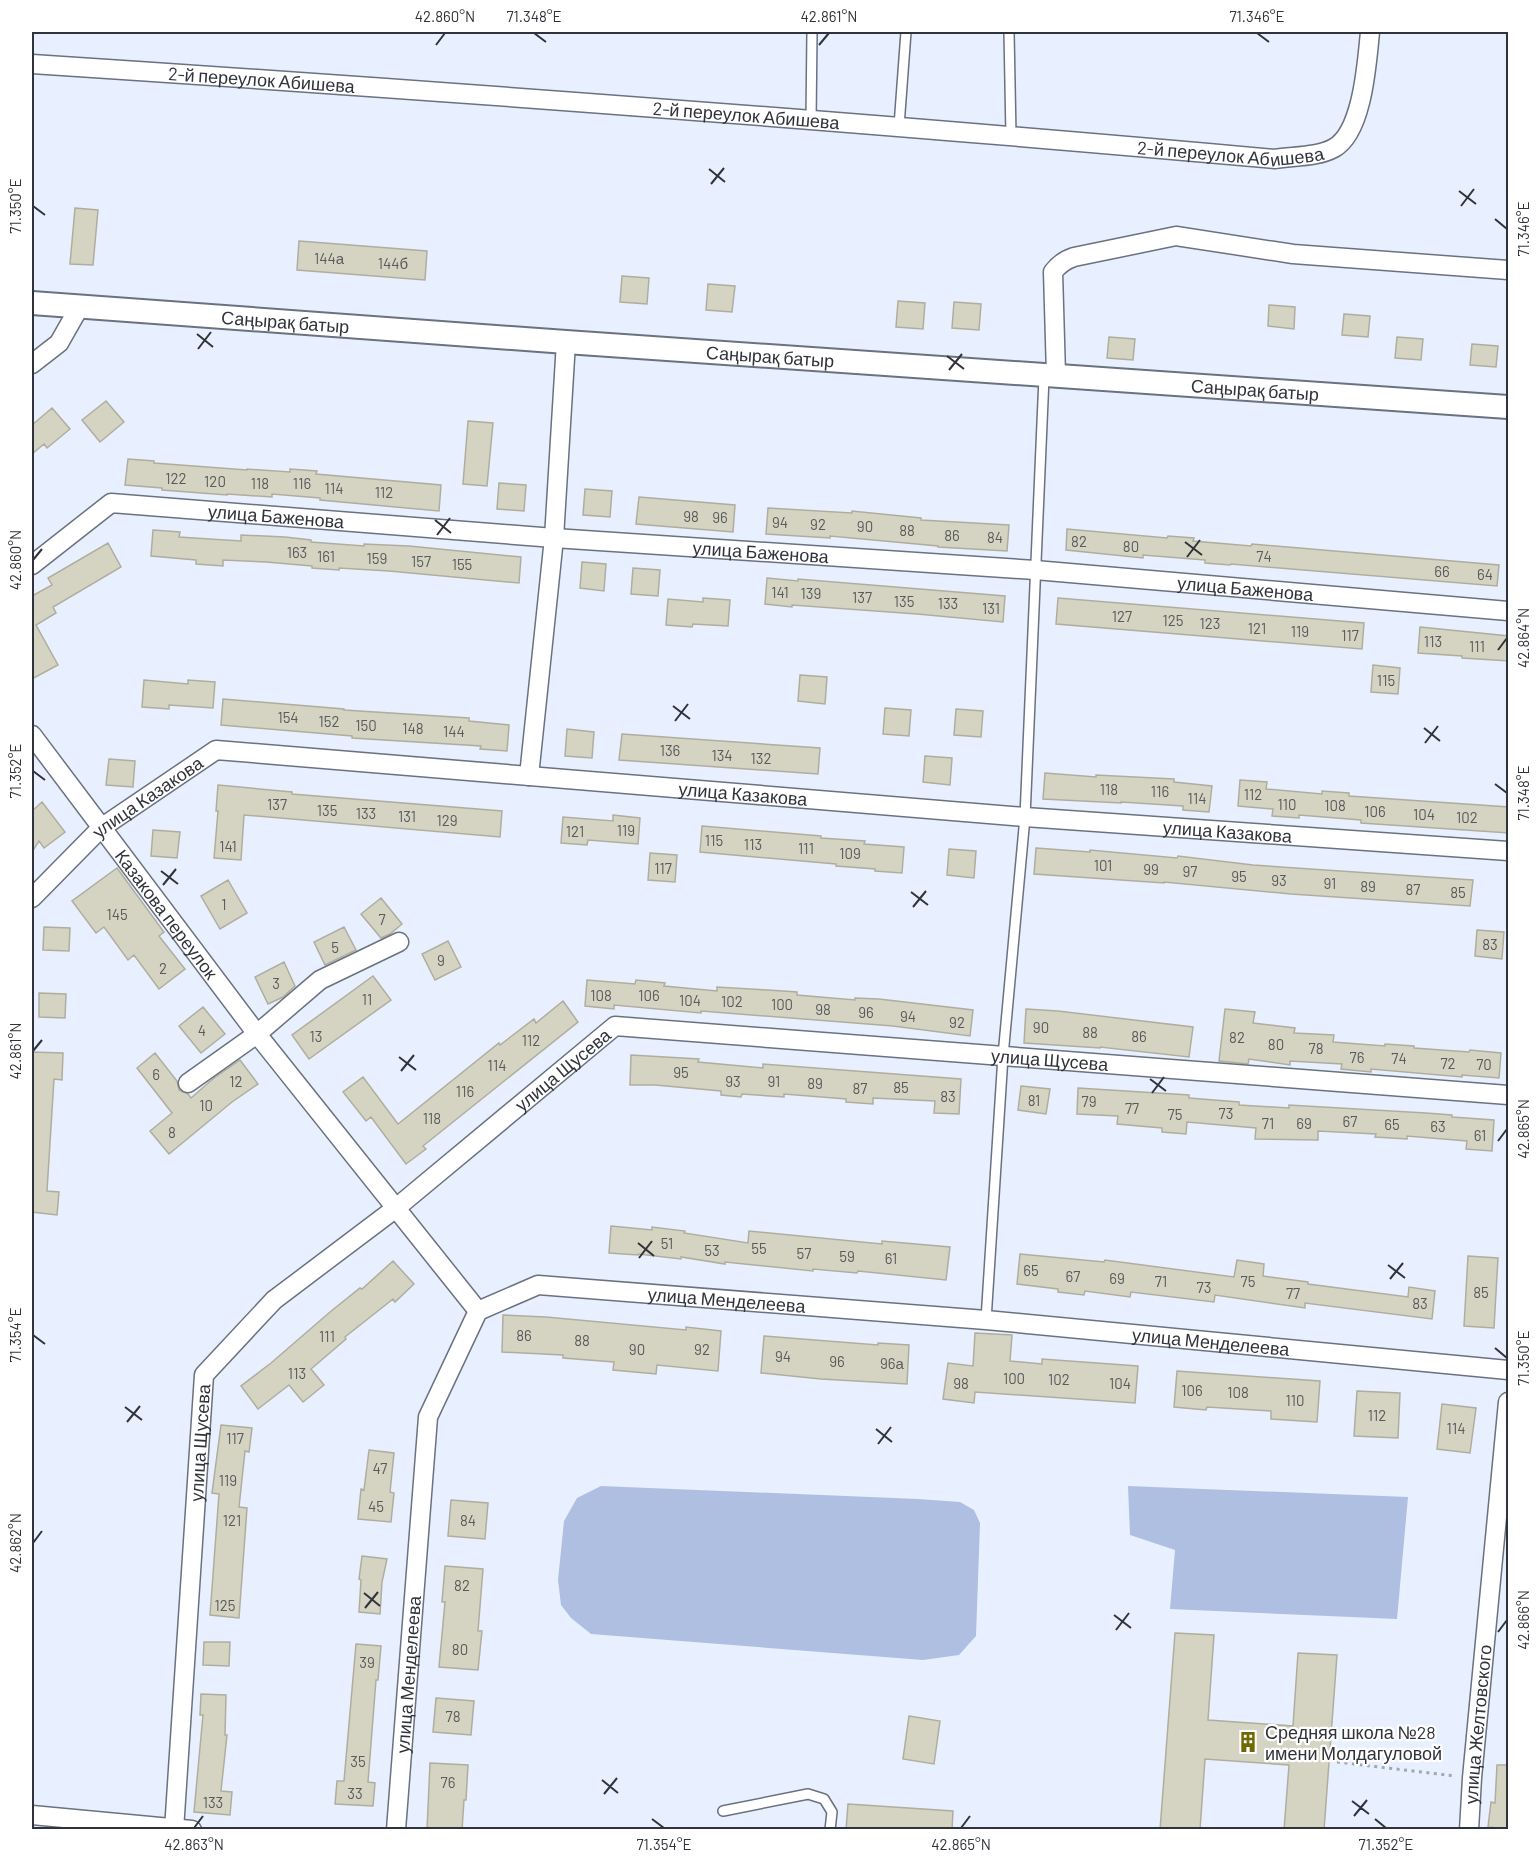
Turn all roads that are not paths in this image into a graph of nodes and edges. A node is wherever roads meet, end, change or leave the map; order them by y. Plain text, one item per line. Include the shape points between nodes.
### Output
1 (812, 32) edge
2 (906, 32) edge
3 (1009, 32) edge
4 (1370, 32) edge
5 (32, 64) edge
6 (811, 121) junction
7 (899, 126) junction
8 (1011, 136) junction
9 (1509, 270) edge
10 (32, 303) edge
11 (80, 306) junction
12 (566, 342) junction
13 (32, 364) edge
14 (1050, 375) junction
15 (1509, 407) edge
16 (554, 538) junction
17 (32, 565) edge
18 (1035, 570) junction
19 (1509, 611) edge
20 (32, 735) edge
21 (529, 776) junction
22 (1025, 817) junction
23 (101, 828) junction
24 (1509, 852) edge
25 (32, 898) edge
26 (399, 942) dead end
27 (257, 1034) junction
28 (1003, 1056) junction
29 (188, 1083) dead end
30 (1509, 1095) edge
31 (396, 1208) junction
32 (478, 1311) junction
33 (986, 1320) junction
34 (1509, 1370) edge
35 (1509, 1402) edge
36 (1500, 1586) edge
37 (723, 1811) dead end
38 (32, 1815) edge
39 (174, 1829) edge
40 (192, 1830) edge
41 (396, 1830) edge
42 (830, 1830) edge
43 (1469, 1830) edge

1 - 6 lane
2 - 7 lane
3 - 8 lane
4 - 8 street, 2-й переулок Абишева via 1363,92 1350,130 1335,147 1318,153 1275,159
5 - 6 street, 2-й переулок Абишева
6 - 7 street, 2-й переулок Абишева
7 - 8 street, 2-й переулок Абишева
9 - 14 street via 1293,254 1176,236 1074,257 1053,272
10 - 11 street, Саңырақ батыр
11 - 12 street, Саңырақ батыр
11 - 13 street via 59,343
12 - 14 street, Саңырақ батыр
12 - 16 street
14 - 15 street, Саңырақ батыр
14 - 18 lane
16 - 17 street, улица Баженова via 111,503
16 - 18 street, улица Баженова
16 - 21 street
18 - 19 street, улица Баженова
18 - 22 lane
20 - 23 street, Казакова переулок
21 - 22 street, улица Казакова
21 - 23 street, улица Казакова via 216,750
22 - 24 street, улица Казакова
22 - 28 lane
23 - 25 street, улица Казакова
23 - 27 street, Казакова переулок
26 - 27 street via 320,980
27 - 29 street
27 - 31 street, Казакова переулок
28 - 30 street, улица Щусева
28 - 31 street, улица Щусева via 615,1026
28 - 33 lane
31 - 32 street, Казакова переулок
31 - 39 street, улица Щусева via 274,1300 204,1375
32 - 33 street, улица Менделеева via 538,1286
32 - 41 street, улица Менделеева via 428,1417
33 - 34 street, улица Менделеева
35 - 36 street, улица Желтовского
36 - 43 street, улица Желтовского via 1472,1778
37 - 42 lane via 808,1794 824,1799 831,1812
38 - 39 street
39 - 40 street

